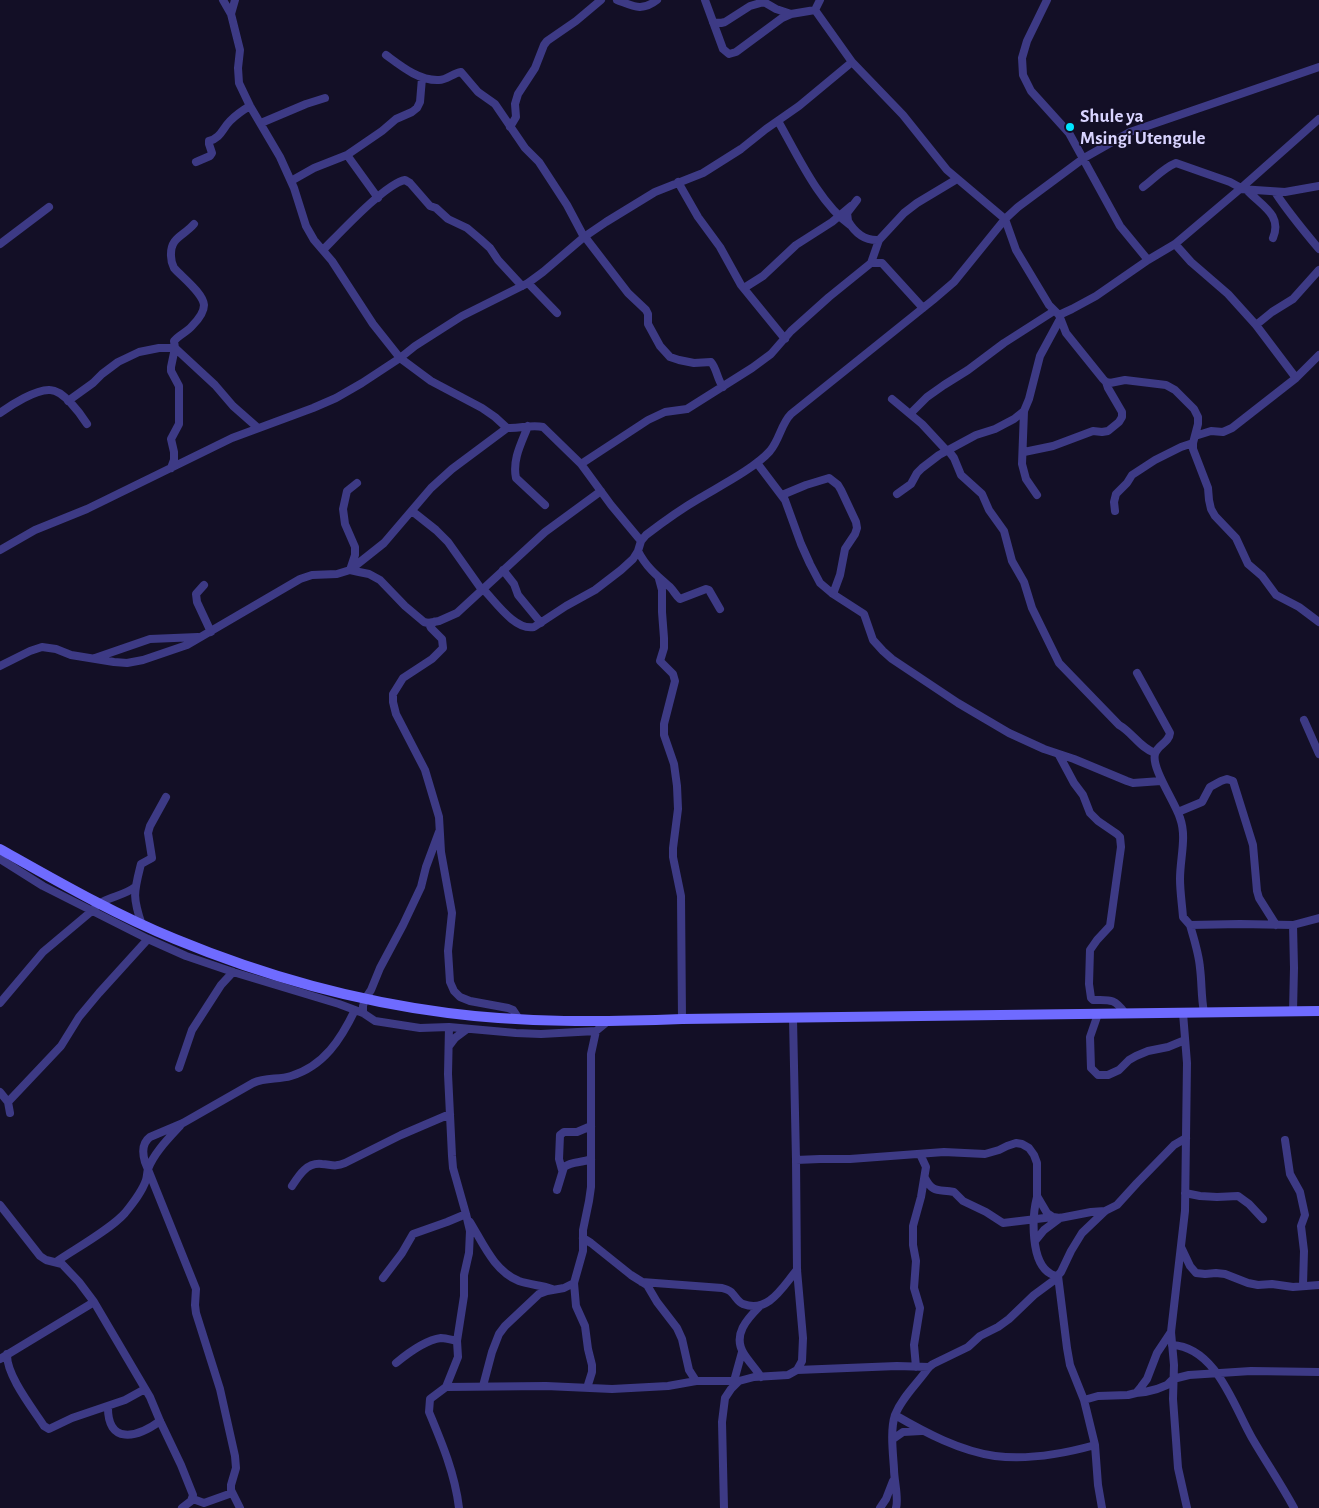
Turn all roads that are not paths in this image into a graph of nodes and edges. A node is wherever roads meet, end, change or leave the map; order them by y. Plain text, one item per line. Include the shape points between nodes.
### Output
1 (224, 0) edge
2 (236, 0) edge
3 (601, 0) edge
4 (617, 0) edge
5 (657, 0) edge
6 (705, 0) edge
7 (820, 0) edge
8 (1047, 0) edge
9 (815, 10) junction
10 (231, 14) junction
11 (791, 14) junction
12 (713, 22) junction
13 (386, 55) dead end
14 (852, 62) junction
15 (1319, 67) edge
16 (422, 78) junction
17 (325, 98) dead end
18 (250, 106) junction
19 (1319, 119) edge
20 (778, 121) junction
21 (261, 123) junction
22 (510, 127) junction
23 (347, 155) junction
24 (1084, 158) junction
25 (196, 162) dead end
26 (957, 179) junction
27 (291, 181) junction
28 (678, 182) junction
29 (1319, 186) edge
30 (1143, 187) dead end
31 (1242, 189) junction
32 (1275, 192) junction
33 (378, 198) junction
34 (857, 200) dead end
35 (851, 206) junction
36 (49, 208) dead end
37 (839, 216) junction
38 (1005, 219) junction
39 (194, 224) dead end
40 (850, 225) junction
41 (584, 237) junction
42 (1273, 238) dead end
43 (879, 240) junction
44 (0, 244) edge
45 (1175, 244) junction
46 (1319, 249) edge
47 (323, 250) junction
48 (1148, 260) junction
49 (871, 263) junction
50 (1319, 270) edge
51 (525, 284) junction
52 (744, 288) junction
53 (923, 308) junction
54 (557, 313) dead end
55 (1058, 315) junction
56 (1256, 325) junction
57 (785, 339) junction
58 (175, 348) junction
59 (1319, 355) edge
60 (400, 358) junction
61 (1296, 378) junction
62 (1106, 382) junction
63 (723, 387) junction
64 (892, 399) dead end
65 (68, 401) junction
66 (1024, 411) junction
67 (0, 412) edge
68 (911, 413) junction
69 (1198, 417) junction
70 (87, 424) dead end
71 (528, 426) junction
72 (258, 428) junction
73 (507, 428) junction
74 (1211, 431) junction
75 (1194, 440) junction
76 (948, 450) junction
77 (1024, 452) junction
78 (757, 463) junction
79 (581, 464) junction
80 (170, 468) junction
81 (357, 483) dead end
82 (601, 491) junction
83 (898, 494) dead end
84 (782, 495) junction
85 (1037, 495) dead end
86 (545, 505) dead end
87 (1115, 511) dead end
88 (412, 512) junction
89 (641, 541) junction
90 (0, 550) edge
91 (638, 552) junction
92 (350, 570) junction
93 (503, 570) junction
94 (659, 578) junction
95 (204, 585) dead end
96 (482, 589) junction
97 (833, 594) junction
98 (720, 609) dead end
99 (434, 622) junction
100 (1319, 622) edge
101 (541, 623) junction
102 (211, 632) junction
103 (202, 637) junction
104 (95, 658) junction
105 (0, 666) edge
106 (1137, 673) dead end
107 (1304, 720) dead end
108 (1318, 750) edge
109 (1155, 753) junction
110 (1059, 755) junction
111 (1161, 781) junction
112 (166, 797) dead end
113 (1178, 812) junction
114 (439, 830) junction
115 (0, 852) edge
116 (135, 887) junction
117 (96, 907) junction
118 (1319, 918) edge
119 (142, 925) junction
120 (1190, 925) junction
121 (1276, 925) junction
122 (1293, 925) junction
123 (148, 939) junction
124 (233, 972) junction
125 (365, 999) junction
126 (0, 1003) edge
127 (1293, 1011) junction
128 (1319, 1011) edge
129 (359, 1012) junction
130 (1204, 1012) junction
131 (1125, 1013) junction
132 (1183, 1013) junction
133 (1098, 1014) junction
134 (519, 1019) junction
135 (793, 1019) junction
136 (682, 1020) junction
137 (607, 1022) junction
138 (449, 1027) junction
139 (468, 1029) junction
140 (596, 1031) junction
141 (1185, 1040) junction
142 (449, 1047) junction
143 (179, 1068) dead end
144 (0, 1092) edge
145 (8, 1102) junction
146 (10, 1113) dead end
147 (450, 1114) junction
148 (183, 1123) junction
149 (591, 1126) junction
150 (1186, 1138) junction
151 (1285, 1140) dead end
152 (920, 1154) junction
153 (591, 1159) junction
154 (796, 1160) junction
155 (148, 1169) junction
156 (562, 1170) junction
157 (925, 1178) junction
158 (292, 1186) dead end
159 (557, 1190) dead end
160 (1185, 1193) junction
161 (1037, 1196) junction
162 (0, 1205) edge
163 (1105, 1211) junction
164 (466, 1215) junction
165 (1056, 1218) junction
166 (1263, 1219) dead end
167 (1034, 1220) junction
168 (583, 1238) junction
169 (1035, 1241) junction
170 (1180, 1245) junction
171 (56, 1262) junction
172 (797, 1270) junction
173 (1058, 1276) junction
174 (383, 1278) dead end
175 (642, 1282) junction
176 (574, 1283) junction
177 (1303, 1285) junction
178 (1319, 1286) edge
179 (552, 1289) junction
180 (94, 1302) junction
181 (760, 1306) junction
182 (1171, 1332) junction
183 (457, 1341) junction
184 (1172, 1345) junction
185 (742, 1352) junction
186 (4, 1356) edge
187 (396, 1363) dead end
188 (916, 1367) junction
189 (929, 1367) junction
190 (797, 1370) junction
191 (1317, 1373) edge
192 (1217, 1374) junction
193 (761, 1377) junction
194 (1173, 1379) junction
195 (696, 1381) junction
196 (737, 1381) junction
197 (483, 1386) junction
198 (446, 1387) junction
199 (587, 1388) junction
200 (145, 1389) junction
201 (1136, 1393) junction
202 (1084, 1400) junction
203 (108, 1406) junction
204 (895, 1415) junction
205 (160, 1421) junction
206 (924, 1431) junction
207 (893, 1439) junction
208 (1094, 1445) junction
209 (894, 1479) junction
210 (232, 1492) junction
211 (192, 1499) junction
212 (182, 1508) edge
213 (240, 1508) edge
214 (459, 1508) edge
215 (724, 1508) edge
216 (880, 1508) edge
217 (896, 1508) edge
218 (1102, 1508) edge
219 (1187, 1508) edge
220 (1294, 1508) edge

1 - 10 street
2 - 10 street
3 - 22 street via 544,45 535,68 518,94 516,117
4 - 5 street via 641,8
6 - 12 street
7 - 9 street
8 - 24 street via 1027,41 1022,58 1023,74 1031,91 1069,133
9 - 11 street
9 - 14 street
10 - 18 street via 240,50 239,83
11 - 12 street via 764,2 750,6 725,22
11 - 12 street via 729,54 723,50
13 - 16 street
14 - 20 street
14 - 26 street
15 - 24 street via 1130,132
16 - 22 street via 438,80 461,72 478,92 495,104
16 - 23 street via 417,108 396,119
17 - 21 street
18 - 21 street
18 - 25 street via 230,121 218,138 209,141 210,156
19 - 31 street
20 - 28 street via 702,174
20 - 37 street via 821,194
21 - 27 street
22 - 41 street via 528,153 539,162
23 - 27 street
23 - 33 street
24 - 38 street
24 - 48 street via 1120,226
26 - 38 street
26 - 43 street via 904,213
27 - 47 street via 306,226
28 - 41 street via 655,192
28 - 52 street
29 - 32 street
30 - 31 street via 1176,163
31 - 32 street
31 - 42 street via 1274,218 1276,231
31 - 45 street
32 - 46 street
33 - 47 street
33 - 51 street via 397,182 408,180 430,206 448,220 467,228
34 - 35 street
35 - 37 street
35 - 40 street via 847,212
36 - 44 street
37 - 40 street
37 - 52 street
38 - 53 street via 954,282
38 - 55 street via 1016,250
39 - 58 street via 174,240 172,264 204,304 193,325 174,342
40 - 43 street via 868,239
41 - 51 street
41 - 63 street via 628,293 646,310 648,324 670,357 694,363 711,362
43 - 49 street
45 - 48 street
45 - 56 street
47 - 60 street
48 - 55 street via 1096,296
49 - 53 street via 882,263
49 - 57 street
50 - 56 street via 1293,299
51 - 54 street
51 - 60 street via 462,316
52 - 57 street
53 - 78 street via 791,414 771,450
55 - 62 street via 1070,339
55 - 66 street via 1040,356
55 - 68 street via 1004,343 944,384
56 - 61 street
57 - 63 street via 771,354
58 - 65 street via 139,352 118,362
58 - 72 street
58 - 80 street via 171,371 179,386 179,424 171,439 174,460
59 - 61 street
60 - 72 street via 336,398
60 - 73 street via 431,381 482,408
61 - 74 street via 1232,428 1223,432
62 - 69 street via 1125,380 1166,385 1188,402
62 - 77 street via 1122,412 1120,422 1108,431 1093,431 1053,446
63 - 79 street via 687,409 649,419
64 - 68 street
65 - 67 street via 57,392 45,390
65 - 70 street
66 - 76 street via 995,429
66 - 77 street
68 - 76 street
69 - 74 street
69 - 75 street
71 - 73 street
71 - 79 street via 543,427
71 - 86 street via 517,456 516,478
72 - 80 street
73 - 88 street via 452,469
74 - 75 street
75 - 87 street via 1132,475 1116,494
75 - 100 street via 1195,456 1215,516 1236,538 1248,564 1276,595
76 - 83 street via 922,468 911,484
76 - 109 street via 961,475 982,494 1004,531 1012,561 1059,663 1119,725
77 - 85 street via 1022,464 1026,479
78 - 84 street
78 - 89 street via 698,499
79 - 82 street
80 - 90 street via 35,530
81 - 92 street via 348,491 343,509 345,524 355,547
82 - 89 street
82 - 93 street via 545,532
84 - 97 street via 810,564 820,583
84 - 97 street via 829,478 838,484 857,528 845,549
88 - 92 street via 384,543
88 - 96 street via 448,542
89 - 91 street
91 - 94 street
91 - 101 street via 595,590
92 - 99 street via 380,580 420,620
92 - 102 street via 300,579
93 - 96 street
93 - 101 street
94 - 98 street via 680,599 709,590
94 - 136 street via 664,638 660,661 673,674 675,681 664,735 674,764 677,786 673,857 682,896
95 - 102 street via 196,594 197,602
96 - 99 street via 457,613
96 - 101 street via 524,628 534,628
97 - 110 street via 864,614 873,640 892,659 974,713
99 - 114 street via 430,626 442,638 443,648 400,682 393,694 393,702 428,778 439,817
102 - 103 street
103 - 104 street via 150,640
103 - 104 street via 135,662
104 - 105 street via 42,647
106 - 109 street via 1170,733 1170,738
107 - 108 street
109 - 111 street
110 - 111 street via 1133,783
110 - 131 street via 1093,817 1120,837 1110,926 1090,950 1089,984 1093,1000 1114,1001
111 - 113 street
112 - 116 street via 148,833 152,858 142,864
113 - 120 street via 1183,831 1180,879 1183,917
113 - 121 street via 1202,802 1210,787 1224,779 1234,781 1253,845 1259,898
114 - 125 street via 421,887
114 - 134 street via 452,913 448,951 450,982 460,997 508,1008
115 - 117 main road
116 - 117 street
116 - 119 street via 135,904
117 - 119 main road
117 - 123 street
117 - 126 street via 43,952
118 - 122 street
119 - 125 main road via 253,969
120 - 121 street
120 - 130 street via 1198,953
121 - 122 street
122 - 127 street
123 - 124 street
123 - 145 street via 79,1017 61,1046
124 - 129 street
124 - 143 street via 192,1030
125 - 129 street
125 - 134 main road via 448,1013
127 - 128 main road
127 - 130 main road
129 - 138 street via 381,1022 420,1028
129 - 148 street via 340,1039 312,1066 293,1076 261,1079
130 - 132 main road
131 - 132 main road
131 - 133 main road
132 - 141 street
133 - 135 main road
133 - 141 street via 1090,1037 1090,1064 1098,1075 1114,1073 1136,1056
134 - 137 main road
135 - 136 main road
135 - 154 street
136 - 137 main road
137 - 140 street
138 - 139 street
138 - 142 street
139 - 140 street via 516,1034
139 - 142 street via 454,1038
140 - 149 street via 591,1061
141 - 150 street
142 - 147 street
144 - 145 street
145 - 146 street
147 - 158 street via 345,1163 308,1168
147 - 164 street via 453,1168
148 - 155 street via 165,1142
148 - 155 street via 146,1140 143,1155
149 - 153 street
149 - 156 street via 560,1135
150 - 160 street
150 - 163 street via 1174,1145 1124,1199
151 - 177 street via 1290,1174 1300,1192 1305,1215 1301,1226
152 - 154 street
152 - 157 street via 926,1167
152 - 161 street via 985,1154 1016,1143 1022,1144 1029,1148 1037,1163
153 - 156 street via 571,1163
153 - 168 street via 591,1187
154 - 172 street
155 - 171 street via 146,1181 124,1215
155 - 210 street via 196,1289 196,1313 220,1389 235,1456
156 - 159 street
157 - 167 street via 932,1189 954,1192 963,1201 1003,1223
157 - 188 street via 913,1226 914,1288 920,1308 914,1345
160 - 166 street via 1238,1196
160 - 170 street
161 - 165 street via 1047,1213
161 - 167 street
162 - 171 street via 40,1256
163 - 165 street
163 - 173 street via 1082,1233
164 - 174 street via 413,1234
164 - 179 street via 493,1261 508,1275
164 - 183 street via 470,1242
165 - 167 street
165 - 169 street
167 - 169 street
168 - 175 street
168 - 176 street
169 - 173 street via 1042,1265
170 - 177 street via 1196,1273 1216,1273 1258,1285
170 - 182 street
171 - 180 street via 66,1268
172 - 181 street via 777,1295
172 - 190 street via 803,1338 802,1361
173 - 189 street via 1009,1319 968,1347
173 - 202 street via 1068,1357
175 - 181 street via 722,1288 732,1292 745,1305
175 - 195 street via 677,1328 689,1370
176 - 179 street
176 - 199 street via 576,1306 585,1326 592,1365
177 - 178 street
179 - 197 street via 539,1294 499,1334
180 - 186 street
180 - 200 street
181 - 185 street via 744,1322 739,1340
182 - 184 street
182 - 201 street via 1157,1353 1147,1379
183 - 187 street via 432,1340
183 - 198 street via 459,1355
184 - 192 street via 1197,1354
184 - 194 street
185 - 193 street
185 - 196 street
186 - 203 street via 47,1429
188 - 189 street
188 - 190 street
189 - 204 street
190 - 193 street via 788,1375
191 - 192 street via 1251,1371
192 - 194 street
192 - 220 street
193 - 196 street
194 - 201 street via 1158,1389
194 - 219 street via 1178,1468
195 - 196 street
195 - 199 street via 644,1388
196 - 215 street via 725,1398 722,1422
197 - 198 street
197 - 199 street
198 - 214 street via 430,1400 429,1412 448,1458
200 - 203 street
200 - 205 street
201 - 202 street
202 - 208 street
203 - 205 street via 111,1425 123,1434 135,1435
204 - 206 street
204 - 207 street
205 - 211 street via 188,1482
206 - 207 street via 903,1432
206 - 208 street via 994,1456 1060,1454
207 - 209 street
208 - 218 street
209 - 216 street
209 - 217 street
210 - 211 street via 204,1503
210 - 213 street
211 - 212 street

